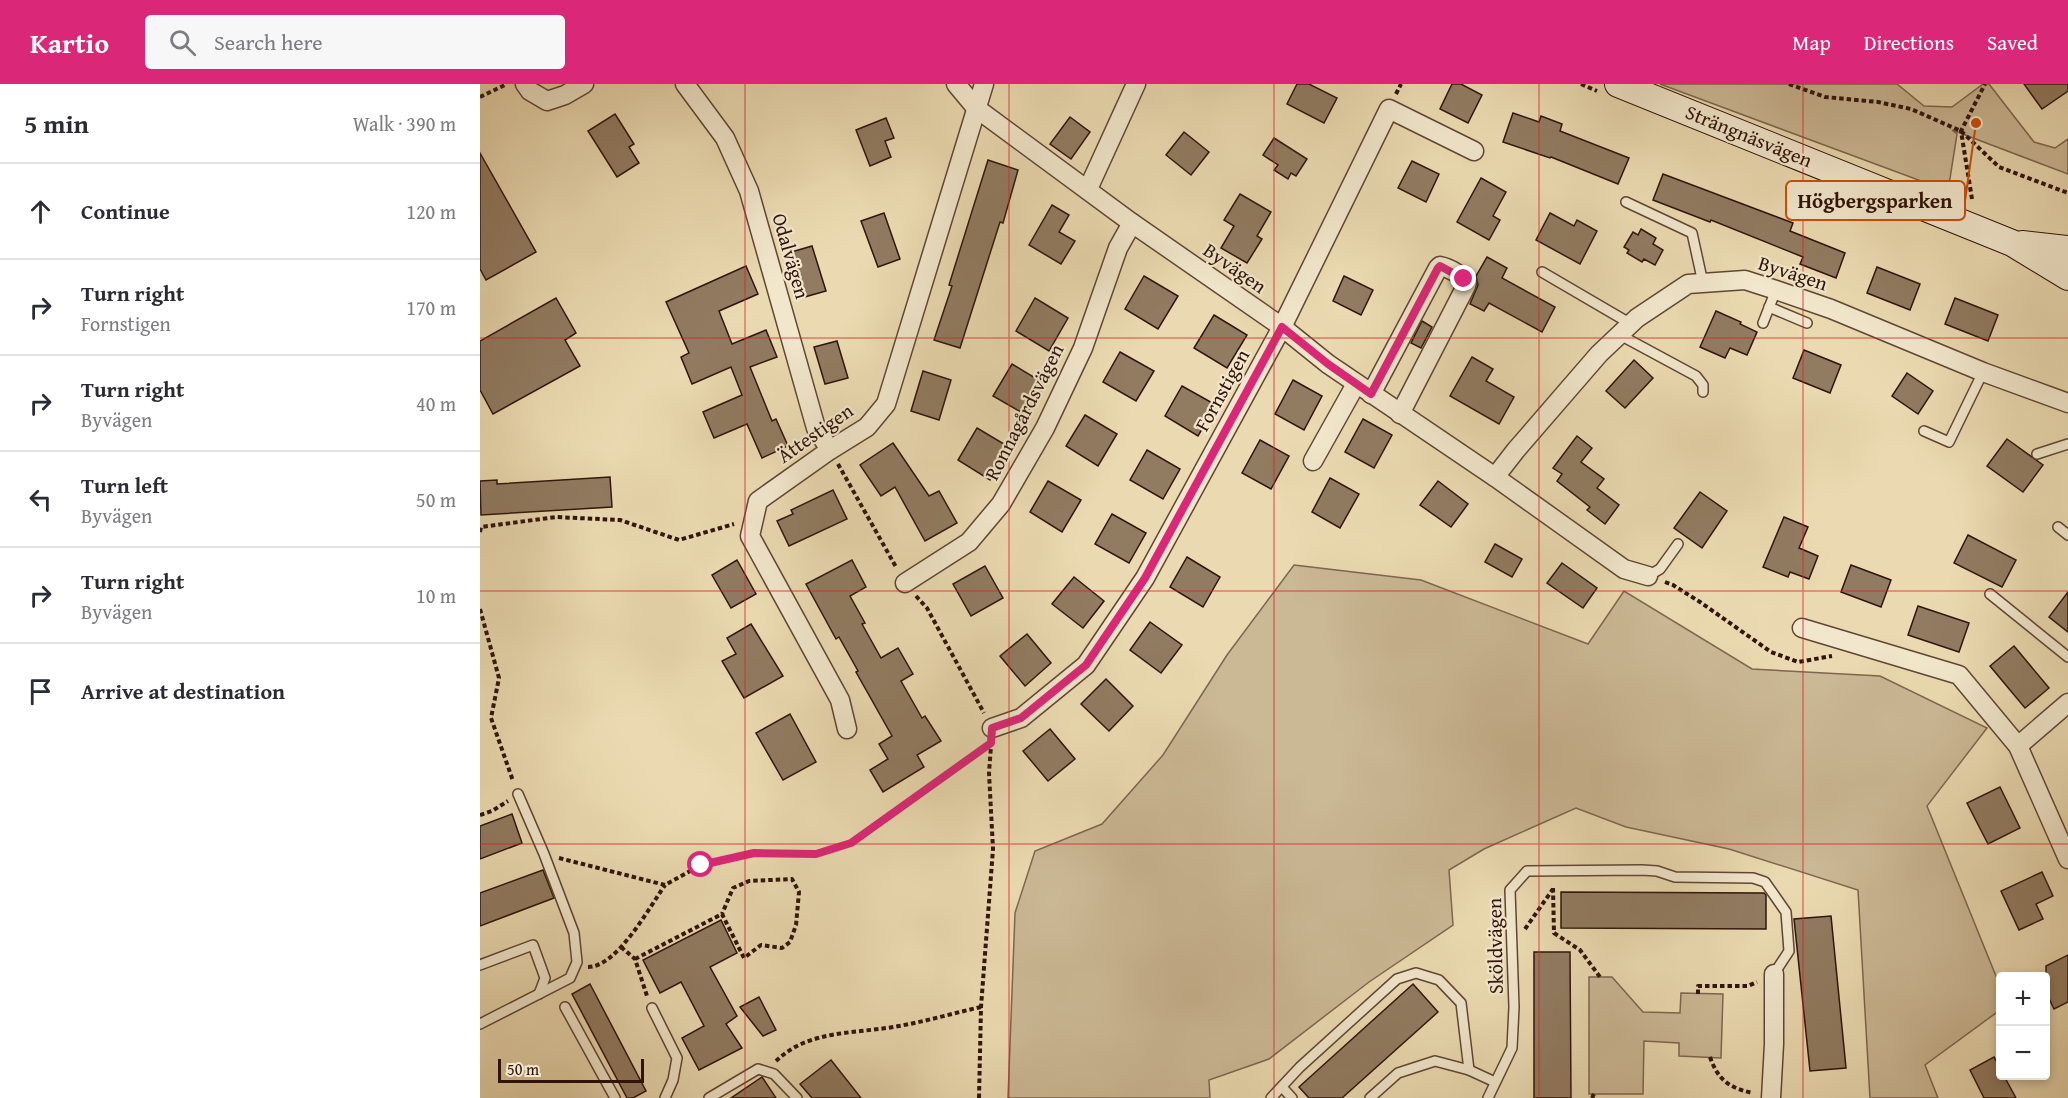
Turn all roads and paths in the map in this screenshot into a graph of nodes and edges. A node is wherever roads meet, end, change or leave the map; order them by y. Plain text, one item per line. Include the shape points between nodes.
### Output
1 (507, 84) edge
2 (525, 84) edge
3 (584, 84) edge
4 (685, 84) edge
5 (956, 84) edge
6 (984, 84) edge
7 (1136, 84) edge
8 (1618, 84) edge
9 (1789, 84) edge
10 (1985, 84) edge
11 (480, 97) edge
12 (976, 108) junction
13 (1961, 131) junction
14 (1474, 151) dead end
15 (1088, 189) junction
16 (2068, 193) edge
17 (1972, 199) dead end
18 (1626, 202) dead end
19 (1132, 223) junction
20 (2012, 243) junction
21 (2068, 249) edge
22 (1542, 272) dead end
23 (2068, 277) edge
24 (1703, 283) junction
25 (1776, 290) junction
26 (1769, 307) junction
27 (1763, 323) dead end
28 (1807, 323) dead end
29 (1282, 327) junction
30 (1626, 329) junction
31 (1983, 372) junction
32 (1364, 389) junction
33 (1703, 393) dead end
34 (2068, 403) edge
35 (1400, 414) junction
36 (1924, 431) dead end
37 (2068, 444) edge
38 (830, 450) junction
39 (2037, 454) dead end
40 (1313, 461) dead end
41 (1495, 477) junction
42 (754, 516) junction
43 (2058, 527) dead end
44 (480, 532) edge
45 (2068, 535) edge
46 (1678, 544) dead end
47 (1648, 576) junction
48 (905, 583) dead end
49 (1990, 594) dead end
50 (480, 609) edge
51 (1802, 628) dead end
52 (1860, 646) junction
53 (2068, 657) edge
54 (2068, 703) edge
55 (992, 728) dead end
56 (847, 729) dead end
57 (2018, 746) junction
58 (518, 794) junction
59 (480, 815) edge
60 (544, 854) junction
61 (2068, 859) edge
62 (1566, 870) junction
63 (665, 885) junction
64 (1553, 888) junction
65 (722, 914) junction
66 (1512, 947) junction
67 (621, 948) junction
68 (635, 959) junction
69 (480, 965) edge
70 (575, 967) junction
71 (1774, 974) junction
72 (1600, 977) dead end
73 (539, 994) junction
74 (1698, 994) dead end
75 (565, 1007) dead end
76 (981, 1007) junction
77 (652, 1008) joint
78 (480, 1024) edge
79 (1710, 1057) dead end
80 (1469, 1070) junction
81 (765, 1071) junction
82 (1495, 1082) junction
83 (1282, 1087) junction
84 (1771, 1097) edge
85 (615, 1098) edge
86 (665, 1098) edge
87 (709, 1098) edge
88 (797, 1098) edge
89 (979, 1098) edge
90 (1271, 1098) edge
91 (1292, 1098) edge
92 (1370, 1098) edge
93 (1488, 1098) edge

1 - 11 path
2 - 3 street via 547,101
4 - 38 street, Odalvägen via 725,138 749,191 816,428
5 - 12 street, Byvägen
6 - 12 street, Ättestigen
7 - 15 street
8 - 20 main road, Strängnäsvägen
9 - 13 path via 1825,97 1911,109
10 - 13 path
12 - 15 street, Byvägen
12 - 38 street, Ättestigen via 886,404 867,427
13 - 16 path via 1999,167
13 - 17 path
14 - 29 street, Fornstigen via 1389,110
15 - 19 street, Byvägen
18 - 24 lane via 1692,233
19 - 29 street, Byvägen
19 - 48 street, Ronnagårdsvägen via 1118,248 1083,348 1045,429 1001,504 969,542
20 - 21 main road, Strängnäsvägen
20 - 23 main road, Strängnäsvägen
22 - 30 lane
24 - 25 street, Byvägen via 1745,280
24 - 30 street, Byvägen via 1688,284
25 - 26 lane
25 - 31 street, Byvägen
26 - 27 lane
26 - 28 lane
29 - 32 street, Byvägen
29 - 55 street, Fornstigen via 1145,578 1086,665 1021,718
30 - 33 lane via 1696,376
30 - 41 street, Byvägen via 1599,354
31 - 34 street, Byvägen
31 - 36 lane via 1949,442
32 - 35 street, Byvägen
32 - 35 street via 1438,268 1444,267 1464,279 1466,286
32 - 40 street
35 - 41 street, Byvägen
37 - 39 lane
38 - 42 street, Ättestigen via 758,501
41 - 47 street, Byvägen via 1624,569
42 - 44 path via 679,540 620,520 556,517 481,527
42 - 56 street via 750,536 840,700
43 - 45 lane
46 - 47 lane via 1660,569
47 - 52 path via 1673,585 1771,652 1798,662
49 - 53 lane
50 - 58 path via 499,678 491,718
51 - 52 street
52 - 57 street via 1959,675
54 - 57 street
57 - 61 street
58 - 59 path
58 - 60 lane
60 - 63 path
60 - 70 lane via 574,933 578,962
62 - 64 path
62 - 66 lane, Sköldvägen via 1527,871 1510,890
62 - 71 lane, Sköldvägen via 1642,870 1675,877 1753,878 1765,882 1786,912 1789,951
63 - 67 path
63 - 76 path via 701,865 754,853 816,854 851,843 991,743 993,849
64 - 66 path
64 - 72 path via 1554,933 1580,950
65 - 65 path via 744,958 761,945 782,948 790,942 796,925 799,892 792,879 749,881 733,888
65 - 68 path
66 - 82 lane, Sköldvägen via 1512,1048
67 - 68 path
67 - 70 path via 597,967
68 - 77 path
69 - 73 lane via 533,945 545,978
70 - 73 lane via 570,978
71 - 74 path via 1748,986 1698,986
71 - 84 street
73 - 78 lane
75 - 85 lane
76 - 81 path via 805,1042 785,1052
76 - 89 path
77 - 86 lane via 677,1058
79 - 84 path via 1715,1072 1734,1089
80 - 82 lane
80 - 83 lane via 1461,1003 1439,980 1416,973 1396,979
80 - 92 lane via 1435,1061 1398,1073
81 - 87 lane via 758,1069
81 - 88 lane via 774,1074
82 - 93 lane, Sköldvägen
83 - 90 lane
83 - 91 lane

